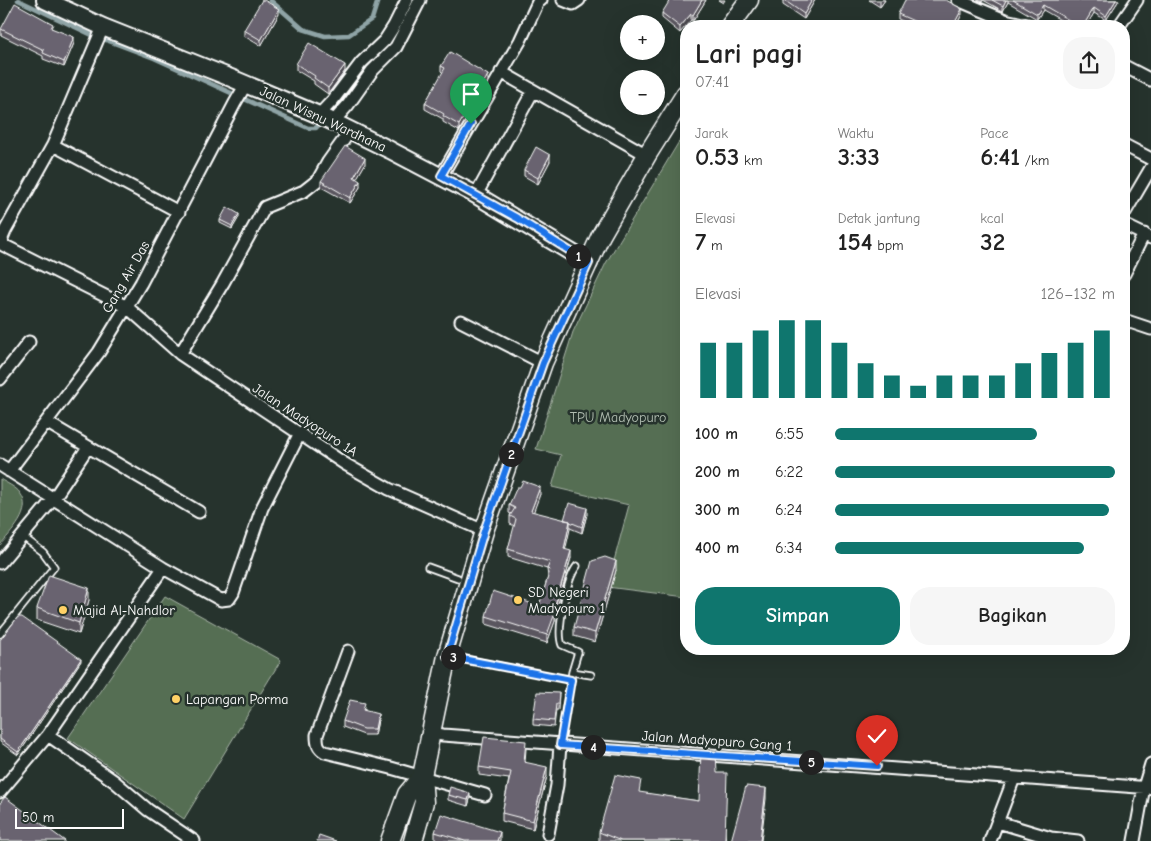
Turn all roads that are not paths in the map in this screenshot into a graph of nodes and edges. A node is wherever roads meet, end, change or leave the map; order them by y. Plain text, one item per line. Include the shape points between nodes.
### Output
1 (45, 0) edge
2 (407, 0) edge
3 (420, 0) edge
4 (541, 0) edge
5 (563, 0) edge
6 (579, 0) edge
7 (749, 0) edge
8 (958, 0) edge
9 (1137, 0) edge
10 (734, 20) edge
11 (1005, 20) edge
12 (1123, 20) edge
13 (103, 27) junction
14 (367, 67) junction
15 (1130, 69) edge
16 (501, 72) junction
17 (1151, 80) edge
18 (244, 89) junction
19 (533, 91) junction
20 (680, 103) edge
21 (325, 119) junction
22 (350, 131) junction
23 (53, 145) junction
24 (1130, 148) edge
25 (647, 155) junction
26 (1151, 159) edge
27 (1151, 168) edge
28 (441, 176) junction
29 (476, 195) junction
30 (1130, 204) edge
31 (179, 212) junction
32 (1130, 227) edge
33 (1147, 236) edge
34 (589, 263) junction
35 (1130, 264) edge
36 (126, 307) junction
37 (461, 321) dead end
38 (1130, 322) edge
39 (1151, 329) edge
40 (29, 342) dead end
41 (180, 354) junction
42 (543, 363) junction
43 (0, 379) edge
44 (46, 422) junction
45 (299, 435) junction
46 (88, 447) junction
47 (5, 468) edge
48 (54, 498) junction
49 (199, 512) dead end
50 (484, 531) junction
51 (22, 536) junction
52 (0, 563) edge
53 (577, 566) dead end
54 (428, 567) dead end
55 (163, 568) junction
56 (463, 580) junction
57 (0, 634) edge
58 (348, 651) dead end
59 (447, 656) junction
60 (572, 672) junction
61 (591, 675) dead end
62 (571, 680) junction
63 (430, 733) junction
64 (48, 735) junction
65 (560, 745) junction
66 (1151, 764) edge
67 (422, 776) junction
68 (1014, 778) junction
69 (1147, 788) edge
70 (0, 792) edge
71 (486, 795) dead end
72 (998, 822) junction
73 (548, 834) dead end
74 (194, 841) edge
75 (390, 841) edge
76 (413, 841) edge
77 (990, 841) edge
78 (1078, 841) edge
79 (1134, 841) edge

1 - 13 street, Jalan Wisnu Wardhana
2 - 14 street
3 - 14 street via 396,48
4 - 16 street
5 - 6 street via 574,4
7 - 10 main road
8 - 11 street
9 - 12 street
13 - 18 street, Jalan Wisnu Wardhana
13 - 23 street
14 - 21 street via 333,100
15 - 17 street
16 - 19 street
16 - 28 street
18 - 21 street, Jalan Wisnu Wardhana
18 - 31 street, Gang Air Das
19 - 25 street
19 - 29 street
20 - 25 main road
21 - 22 street, Jalan Wisnu Wardhana
22 - 28 street, Jalan Wisnu Wardhana
22 - 41 street via 318,180 304,191 265,207
23 - 31 street
23 - 36 street, Jalan Madyopuro 1A via 5,231 3,245
24 - 26 street
25 - 34 main road via 601,235
27 - 30 street
28 - 29 street, Jalan Wisnu Wardhana
29 - 34 street, Jalan Wisnu Wardhana
31 - 36 street, Gang Air Das
32 - 33 street
33 - 35 street
34 - 42 main road
36 - 41 street, Jalan Madyopuro 1A
36 - 44 street, Gang Air Das via 99,352
37 - 42 street
38 - 39 street
40 - 43 street
41 - 45 street, Jalan Madyopuro 1A
42 - 50 main road
44 - 46 street
44 - 47 street, Gang Air Das
45 - 50 street, Jalan Madyopuro 1A via 389,489
45 - 55 street via 262,508 230,599 222,600
46 - 48 street
46 - 49 street
47 - 48 street
48 - 51 street
48 - 55 street
50 - 56 main road
51 - 52 street
51 - 57 lane via 54,567
53 - 60 lane via 564,599 560,638 562,644 578,652
54 - 56 lane
55 - 64 street
56 - 59 main road
58 - 67 street via 317,736 320,749
59 - 62 lane
59 - 63 main road
60 - 61 lane
60 - 62 lane
62 - 65 lane
63 - 65 street, Jalan Madyopuro Gang 1
63 - 67 main road
64 - 70 street
64 - 74 street
65 - 68 street, Jalan Madyopuro Gang 1
65 - 73 street
66 - 69 street
67 - 71 street
67 - 75 main road via 407,794
67 - 76 main road via 424,802
68 - 69 street, Jalan Madyopuro Gang 1
68 - 72 street
69 - 79 street
72 - 77 street
72 - 78 street via 1051,838

